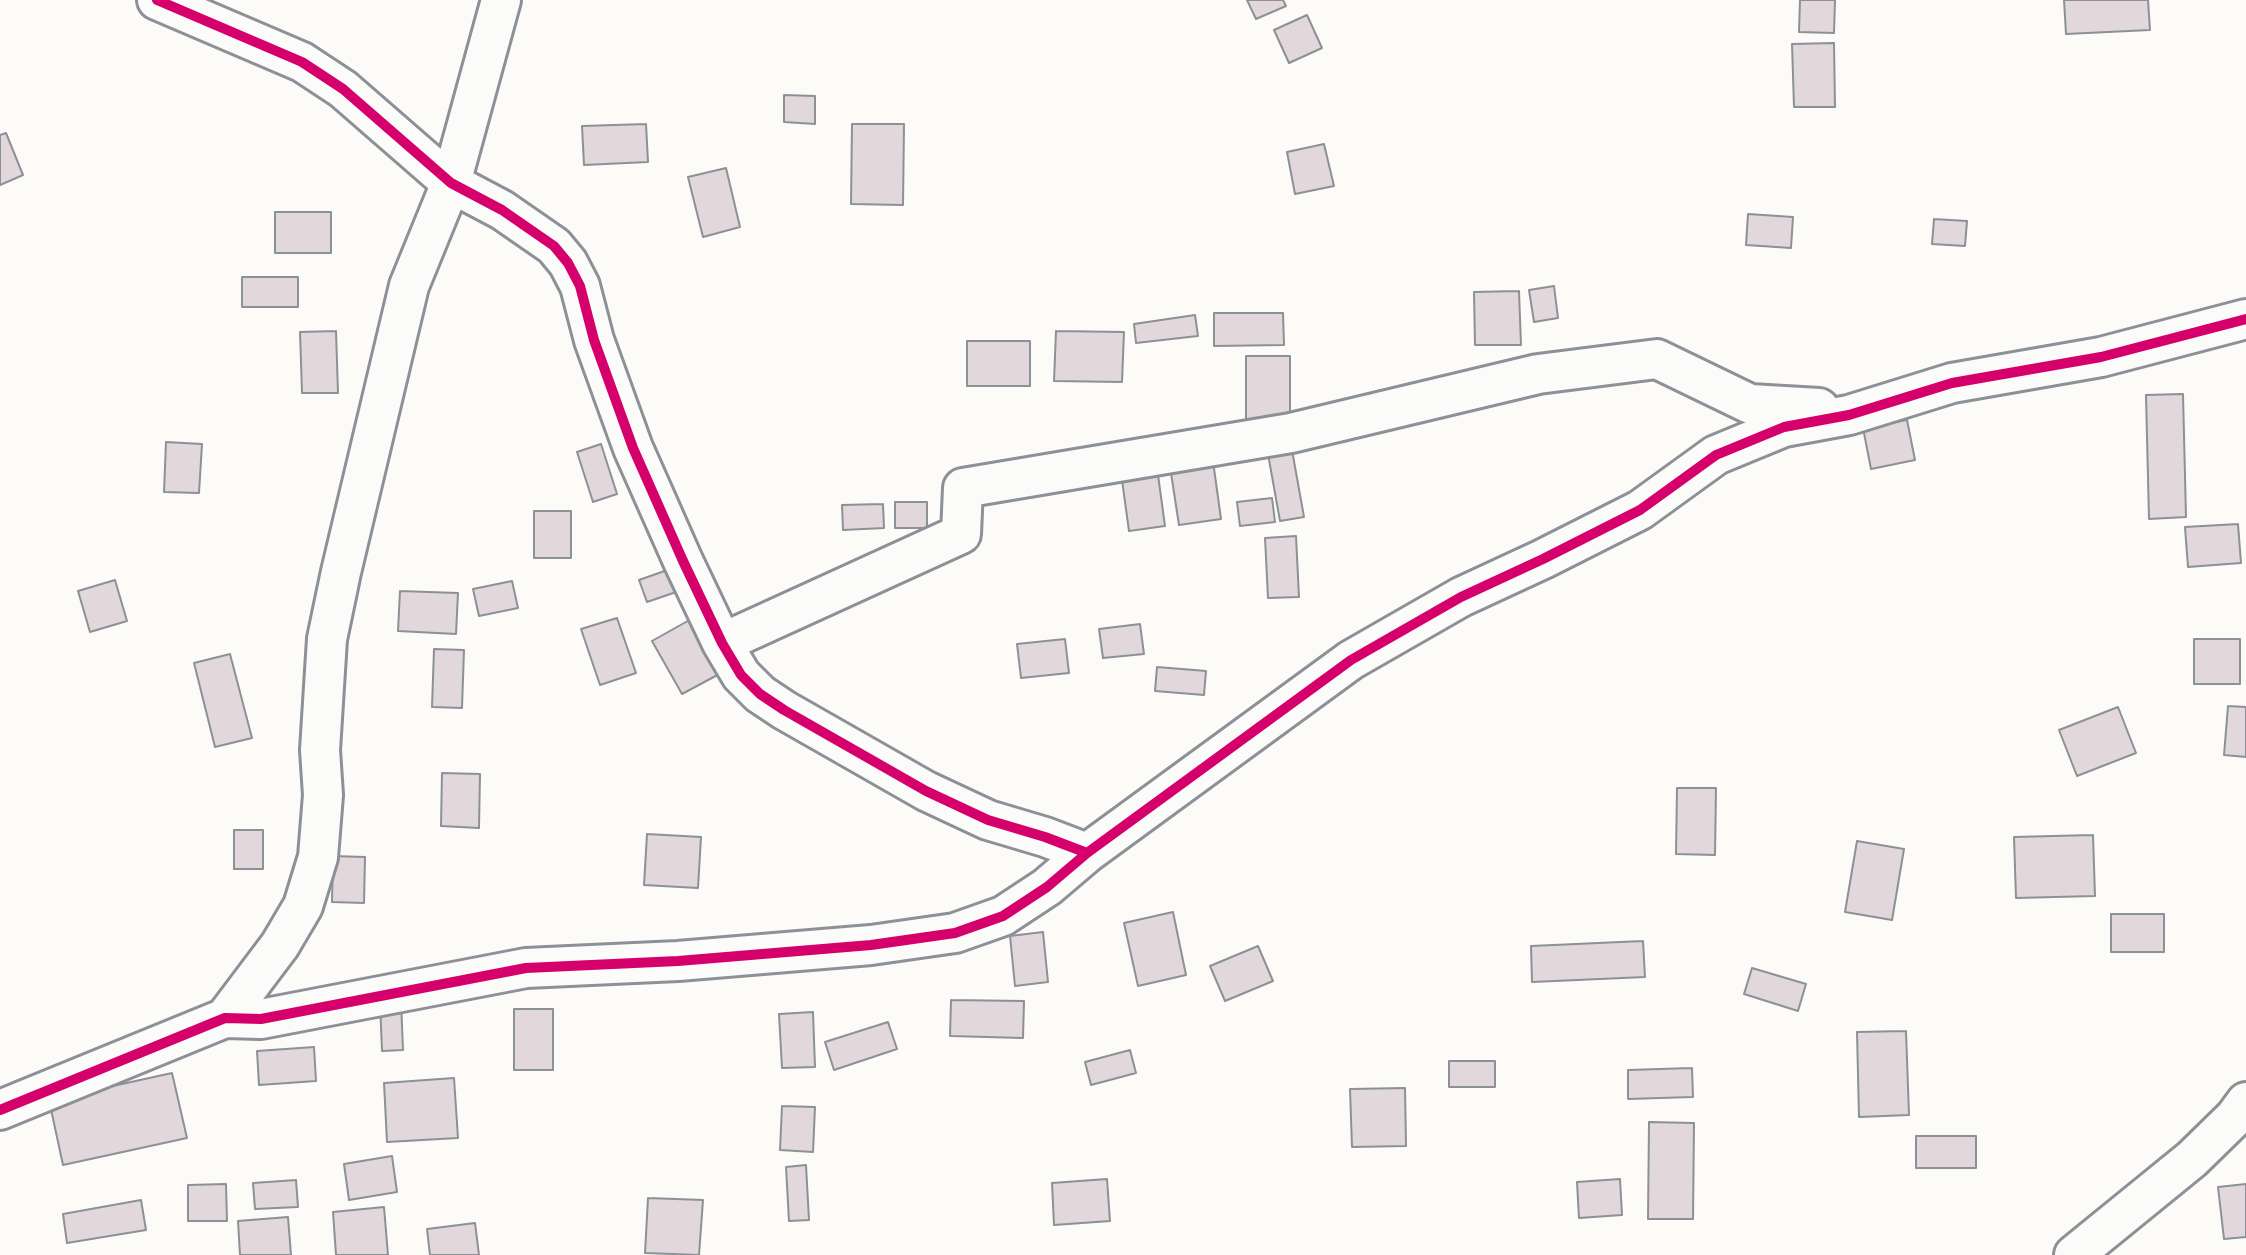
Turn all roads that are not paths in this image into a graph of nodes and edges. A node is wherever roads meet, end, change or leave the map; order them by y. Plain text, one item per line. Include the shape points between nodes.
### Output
1 (157, 0) edge
2 (501, 0) edge
3 (451, 183) junction
4 (2246, 319) edge
5 (1849, 415) junction
6 (722, 643) junction
7 (1087, 853) junction
8 (225, 1018) junction
9 (2246, 1102) edge
10 (0, 1110) edge
11 (2074, 1255) edge

1 - 3 street via 302,62 343,89
2 - 3 street
3 - 6 street via 554,246 568,263 580,286 632,448
3 - 8 street via 409,286 330,626 320,751 323,795 318,857 303,906
4 - 5 street via 2101,358 1952,383
5 - 6 street via 1840,410 1750,404 1657,359 1538,374 1291,433 963,488 961,534
5 - 7 street via 1784,427 1716,455 1640,510 1461,597 1351,660
6 - 7 street via 741,675 784,710 926,791 988,820
7 - 8 street via 1003,916 955,933 678,961 526,968 261,1019
8 - 10 street
9 - 11 street via 2192,1159

